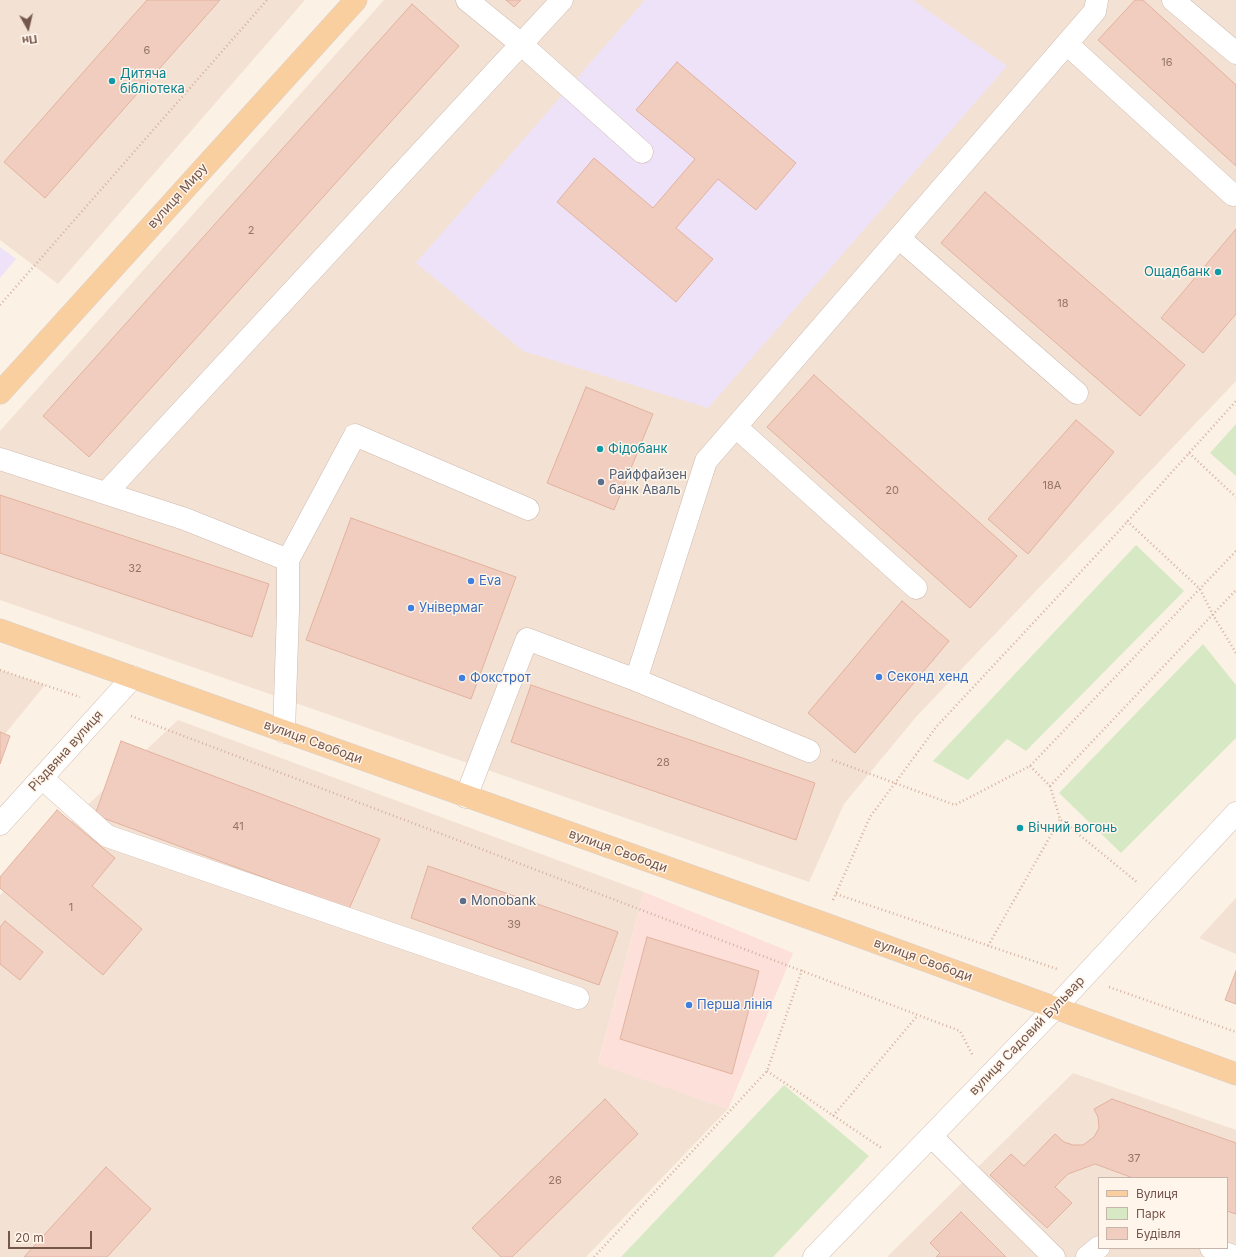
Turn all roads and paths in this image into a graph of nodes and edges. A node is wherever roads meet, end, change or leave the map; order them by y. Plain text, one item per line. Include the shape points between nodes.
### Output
1 (267, 0) edge
2 (356, 0) edge
3 (467, 0) edge
4 (562, 0) edge
5 (1097, 0) edge
6 (1173, 0) edge
7 (521, 44) junction
8 (1067, 44) junction
9 (1236, 53) edge
10 (642, 152) dead end
11 (1233, 195) dead end
12 (899, 238) junction
13 (0, 305) edge
14 (0, 393) edge
15 (1077, 393) dead end
16 (1236, 401) edge
17 (736, 427) junction
18 (1189, 453) junction
19 (0, 459) edge
20 (106, 493) junction
21 (1236, 497) edge
22 (528, 509) dead end
23 (1127, 521) junction
24 (1236, 551) edge
25 (288, 560) junction
26 (916, 588) dead end
27 (1200, 589) junction
28 (1236, 590) edge
29 (1213, 615) junction
30 (0, 630) edge
31 (1236, 653) edge
32 (0, 670) edge
33 (133, 677) junction
34 (636, 680) junction
35 (107, 707) junction
36 (284, 732) junction
37 (809, 751) joint
38 (1030, 766) junction
39 (42, 778) junction
40 (895, 783) junction
41 (1050, 786) junction
42 (466, 797) junction
43 (1236, 813) edge
44 (1060, 819) junction
45 (0, 824) edge
46 (836, 894) junction
47 (1157, 898) junction
48 (823, 924) junction
49 (988, 946) junction
50 (802, 970) junction
51 (1083, 978) junction
52 (578, 998) dead end
53 (1055, 1008) junction
54 (918, 1015) junction
55 (1236, 1032) edge
56 (975, 1060) dead end
57 (767, 1072) junction
58 (1236, 1074) edge
59 (833, 1116) junction
60 (931, 1136) junction
61 (885, 1151) dead end
62 (1098, 1248) edge
63 (1214, 1249) edge
64 (594, 1257) edge
65 (814, 1257) edge
66 (1054, 1257) edge
67 (1087, 1257) edge
68 (1236, 1257) edge

1 - 13 path
2 - 14 main road, вулиця Миру
3 - 7 street
4 - 7 street
5 - 8 street via 1095,11
6 - 9 street
7 - 10 street
7 - 20 street
8 - 11 street
8 - 12 street
12 - 15 street
12 - 17 street
16 - 18 path
17 - 26 street
17 - 34 street via 706,461
18 - 21 path
18 - 23 path
19 - 20 street
20 - 25 street via 185,519
22 - 25 street via 355,435
23 - 27 path
23 - 40 path via 937,726
24 - 27 path
25 - 36 street
27 - 29 path
27 - 38 path
28 - 29 path
29 - 31 path
29 - 41 path
30 - 33 main road, вулиця Свободи
32 - 35 path
33 - 35 street, Різдвяна вулиця
33 - 36 main road, вулиця Свободи
34 - 37 street
34 - 42 street via 527,639
35 - 39 street, Різдвяна вулиця
35 - 50 path
36 - 42 main road, вулиця Свободи
37 - 40 path
38 - 40 path via 955,805
38 - 41 path
39 - 45 street, Різдвяна вулиця
39 - 52 street via 107,836
40 - 46 path via 870,817
41 - 44 path
42 - 48 main road, вулиця Свободи
43 - 47 street, вулиця Садовий Бульвар
44 - 47 path
44 - 49 path
46 - 48 path
46 - 49 path
47 - 51 street, вулиця Садовий Бульвар
48 - 53 main road, вулиця Свободи
49 - 51 path
50 - 54 path
50 - 57 path
51 - 53 street, вулиця Садовий Бульвар
51 - 55 path
53 - 58 main road, вулиця Свободи
53 - 60 street, вулиця Садовий Бульвар
54 - 56 path via 960,1030
54 - 59 path
57 - 59 path
57 - 64 path
59 - 61 path
60 - 65 street, вулиця Садовий Бульвар
60 - 66 street
62 - 67 street
63 - 68 street

